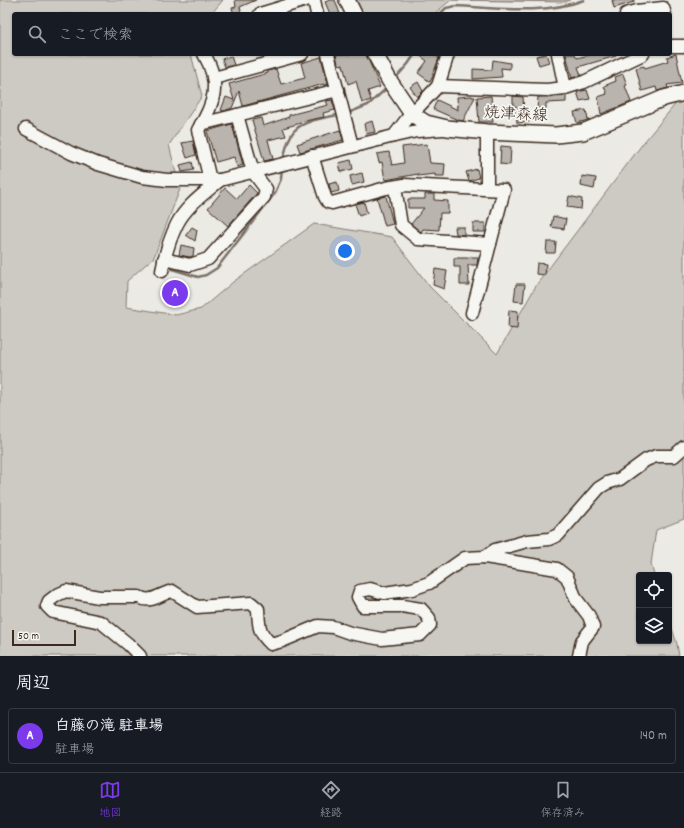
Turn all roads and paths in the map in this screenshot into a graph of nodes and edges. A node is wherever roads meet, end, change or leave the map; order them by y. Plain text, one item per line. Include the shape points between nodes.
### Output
1 (306, 0) edge
2 (314, 0) edge
3 (347, 0) edge
4 (267, 12) edge
5 (317, 12) edge
6 (353, 12) edge
7 (633, 12) edge
8 (664, 12) edge
9 (205, 56) edge
10 (295, 56) edge
11 (329, 56) edge
12 (376, 56) edge
13 (447, 56) edge
14 (558, 56) edge
15 (639, 56) edge
16 (214, 78) junction
17 (438, 86) junction
18 (565, 88) junction
19 (338, 90) junction
20 (684, 93) edge
21 (412, 114) junction
22 (237, 115) junction
23 (201, 124) junction
24 (447, 128) junction
25 (26, 129) dead end
26 (487, 132) junction
27 (394, 136) junction
28 (352, 146) junction
29 (312, 156) junction
30 (253, 172) junction
31 (215, 180) junction
32 (395, 187) junction
33 (487, 189) junction
34 (490, 244) junction
35 (472, 313) dead end
36 (684, 447) edge
37 (485, 558) junction
38 (140, 656) edge
39 (579, 656) edge

1 - 4 street
2 - 5 street
3 - 6 main road
7 - 8 street via 663,8
9 - 16 street
10 - 16 street
11 - 19 street
12 - 21 main road, 焼津森線
13 - 17 street
14 - 18 street
15 - 18 street via 584,82
16 - 23 street via 213,99
17 - 18 street via 530,90
17 - 21 street
19 - 22 street
19 - 28 street
20 - 26 main road, 焼津森線 via 664,98 583,132 556,135
21 - 24 main road, 焼津森線 via 426,123
21 - 27 street
22 - 23 street
22 - 30 street
23 - 31 street via 198,130
24 - 26 main road, 焼津森線
24 - 27 street
25 - 31 street via 71,153 142,177
26 - 33 street
27 - 28 street
28 - 29 street
29 - 30 street
29 - 32 street via 324,197 328,202
30 - 31 street
30 - 31 street via 266,189 264,197 212,254 190,265 163,265 178,223
32 - 33 street via 404,185
32 - 34 street via 401,225 418,239
33 - 34 street via 504,190
34 - 35 street
36 - 37 street via 674,456 656,456 646,460 620,479 599,488 558,534 549,539 527,541 495,550
37 - 38 street via 465,558 429,583 412,589 384,593 370,589 360,591 358,597 363,606 402,606 421,609 430,618 430,626 420,634 382,639 333,627 318,626 271,644 262,636 258,609 251,603 197,607 172,591 151,600 139,597 99,597 66,591 49,601 47,606 52,612 101,622
37 - 39 street via 557,569 567,577 593,628 582,641

